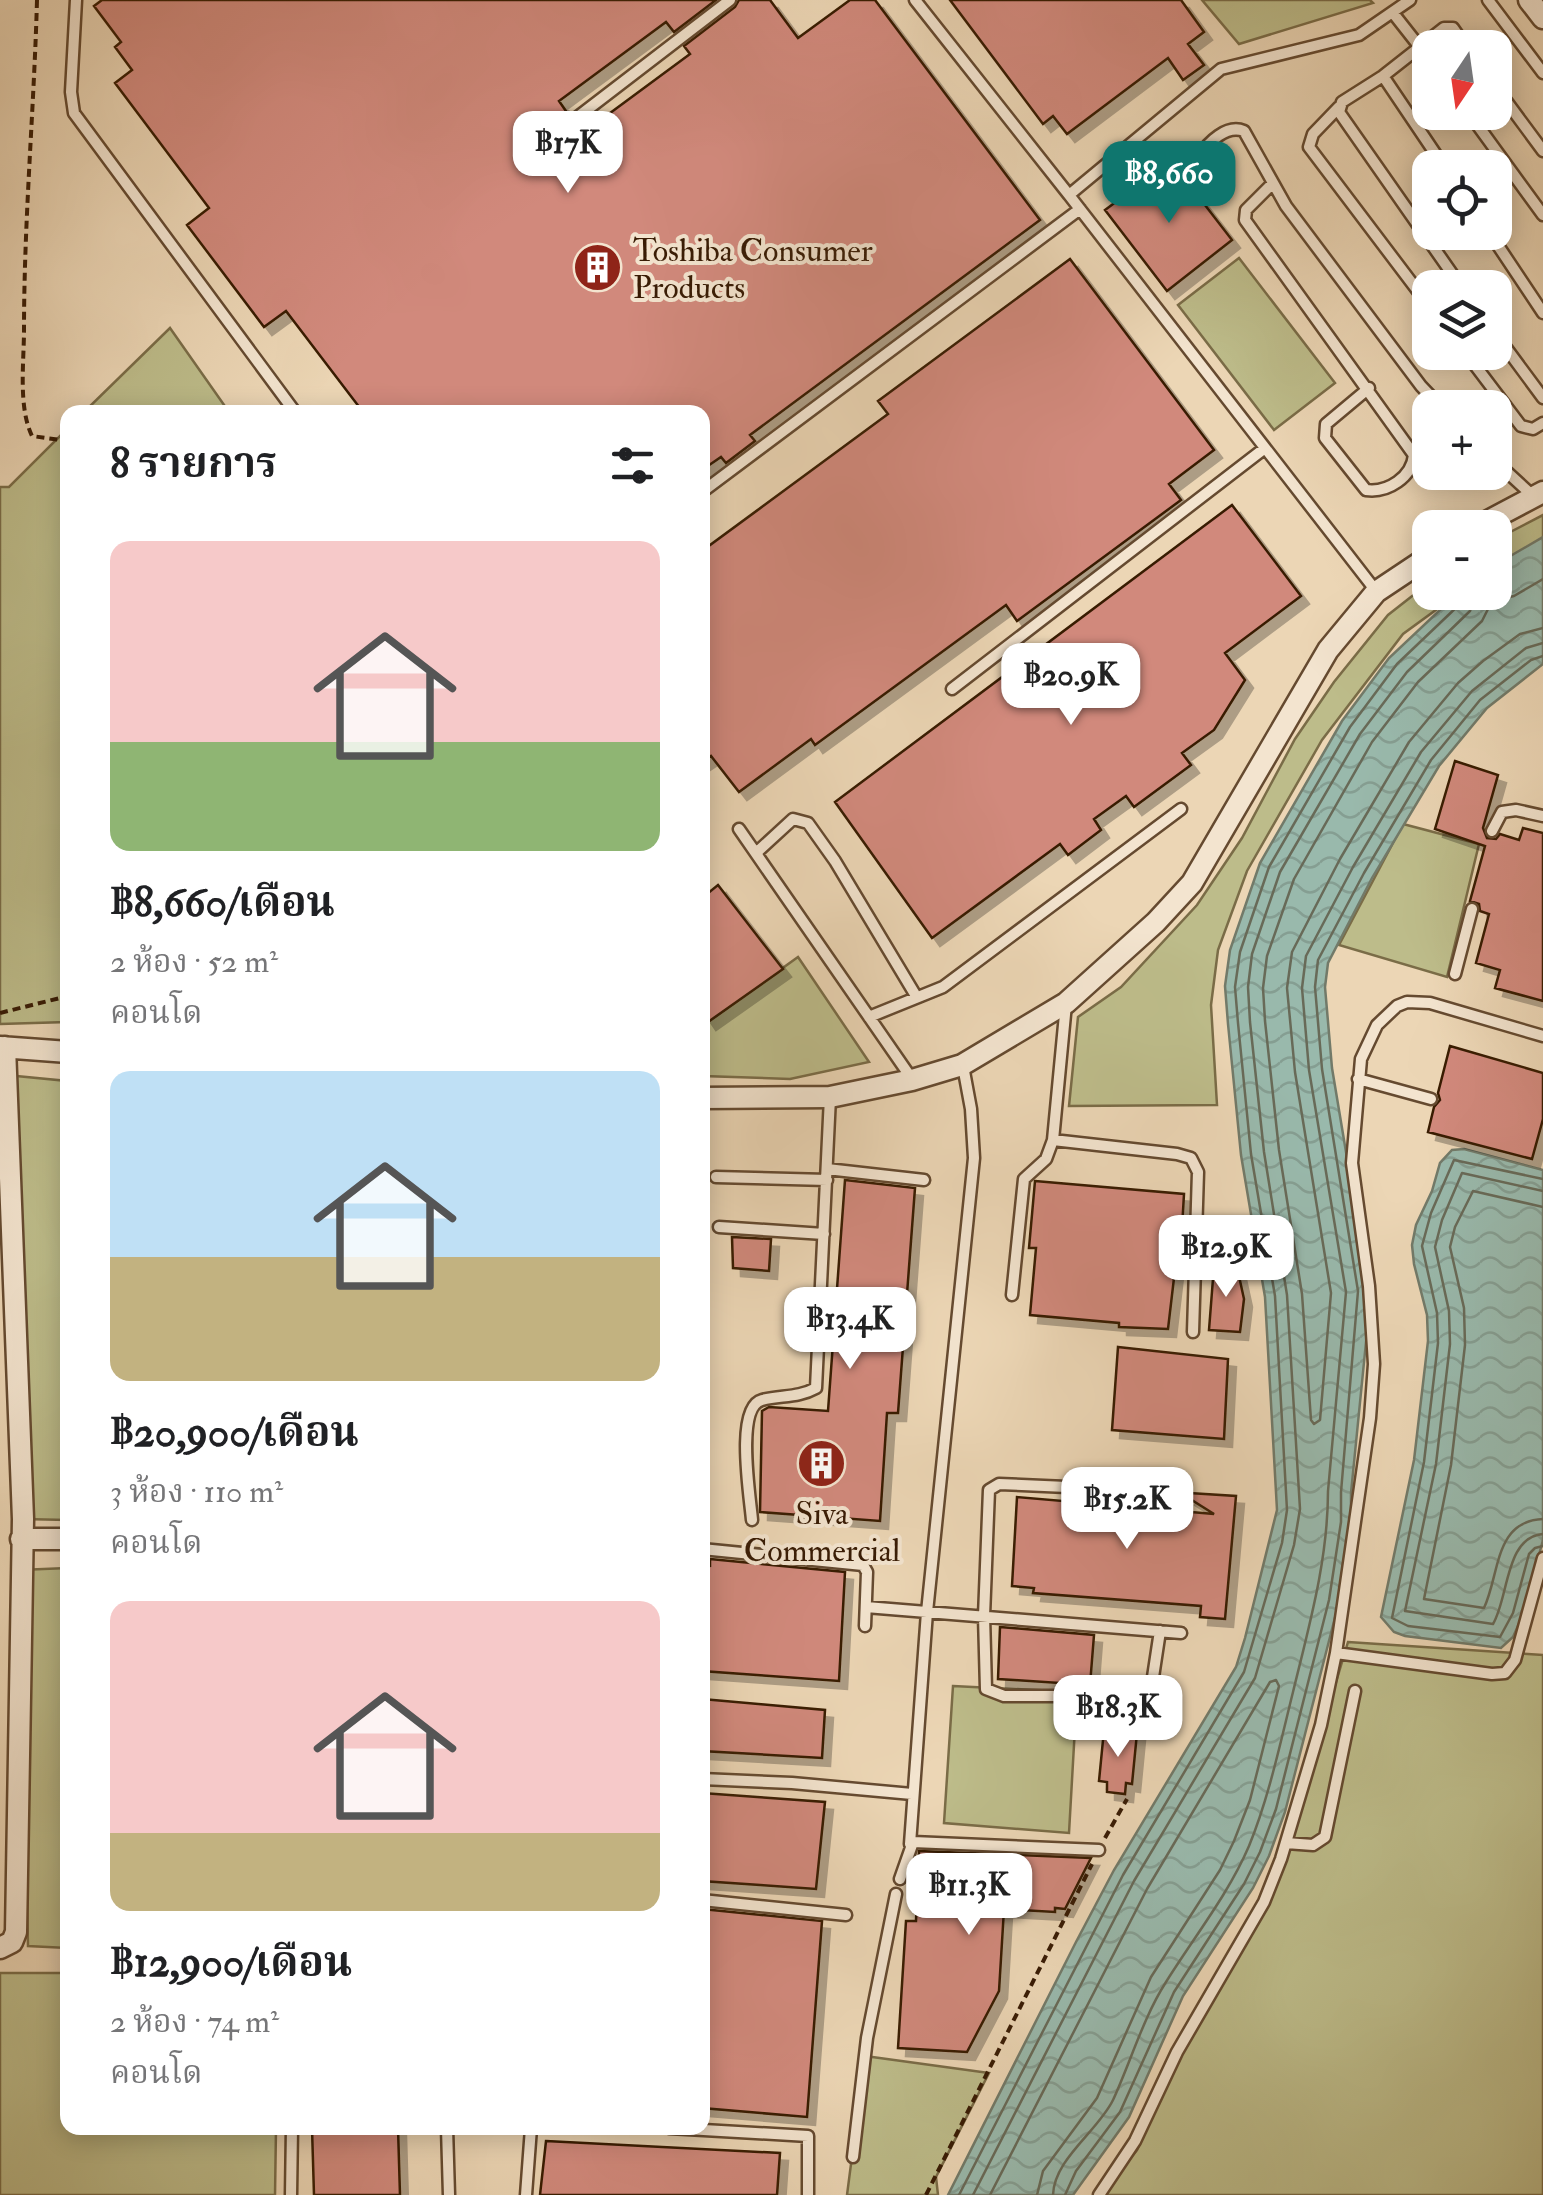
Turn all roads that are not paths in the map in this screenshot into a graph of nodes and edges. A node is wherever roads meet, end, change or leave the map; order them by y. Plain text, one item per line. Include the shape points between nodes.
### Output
1 (76, 0) edge
2 (730, 0) edge
3 (915, 0) edge
4 (1488, 0) edge
5 (1529, 0) edge
6 (1401, 4) edge
7 (1543, 18) edge
8 (1412, 30) edge
9 (1412, 52) edge
10 (1543, 73) edge
11 (1383, 76) junction
12 (1340, 107) junction
13 (1512, 109) edge
14 (575, 119) dead end
15 (1481, 130) edge
16 (1433, 150) edge
17 (1543, 151) edge
18 (1205, 168) dead end
19 (1272, 184) junction
20 (1069, 195) junction
21 (1080, 210) junction
22 (1543, 215) edge
23 (1501, 250) edge
24 (1449, 270) edge
25 (1412, 282) edge
26 (1543, 313) edge
27 (1512, 356) edge
28 (1479, 370) edge
29 (1368, 388) junction
30 (1426, 390) edge
31 (1543, 398) edge
32 (290, 405) edge
33 (1543, 423) edge
34 (1265, 448) junction
35 (1412, 452) edge
36 (1412, 467) edge
37 (1512, 474) edge
38 (710, 486) edge
39 (1538, 495) edge
40 (1509, 510) edge
41 (1412, 568) edge
42 (1376, 592) junction
43 (952, 689) dead end
44 (1182, 808) dead end
45 (1543, 816) edge
46 (739, 829) dead end
47 (1492, 831) dead end
48 (756, 853) junction
49 (1472, 909) dead end
50 (1455, 974) dead end
51 (916, 996) junction
52 (1066, 1004) junction
53 (869, 1018) junction
54 (1543, 1036) edge
55 (2, 1047) edge
56 (60, 1051) edge
57 (962, 1065) junction
58 (1358, 1079) junction
59 (912, 1080) junction
60 (830, 1097) junction
61 (710, 1098) edge
62 (1431, 1099) dead end
63 (1053, 1140) junction
64 (827, 1175) junction
65 (716, 1177) dead end
66 (924, 1180) dead end
67 (719, 1227) dead end
68 (824, 1234) junction
69 (1012, 1295) dead end
70 (1193, 1332) dead end
71 (1180, 1492) dead end
72 (752, 1520) dead end
73 (22, 1539) junction
74 (60, 1539) edge
75 (710, 1550) edge
76 (1543, 1558) edge
77 (866, 1607) junction
78 (927, 1612) junction
79 (984, 1616) junction
80 (865, 1626) dead end
81 (1160, 1631) junction
82 (1182, 1633) dead end
83 (9, 1634) edge
84 (1336, 1653) junction
85 (1355, 1692) dead end
86 (1090, 1696) dead end
87 (1148, 1710) dead end
88 (710, 1779) edge
89 (912, 1794) junction
90 (1286, 1842) junction
91 (910, 1844) junction
92 (1099, 1850) road end
93 (900, 1880) dead end
94 (896, 1894) dead end
95 (710, 1901) edge
96 (846, 1914) dead end
97 (0, 1948) edge
98 (710, 2130) edge
99 (292, 2135) edge
100 (447, 2135) edge
101 (530, 2135) edge
102 (853, 2157) dead end
103 (290, 2195) edge
104 (449, 2195) edge
105 (526, 2195) edge
106 (808, 2195) edge
107 (1099, 2195) edge

1 - 32 lane via 74,113
2 - 14 lane
3 - 20 lane
4 - 10 lane
5 - 7 street
6 - 8 lane
6 - 20 lane via 1359,35 1220,69
9 - 11 lane
11 - 12 lane
11 - 16 lane
12 - 24 lane via 1340,116
12 - 25 lane via 1309,147
13 - 17 lane
15 - 22 lane
18 - 19 lane via 1202,151 1235,128 1244,132
19 - 29 lane via 1246,210 1245,220
19 - 30 lane
20 - 21 lane
21 - 34 lane
21 - 38 lane
23 - 26 lane
27 - 31 lane
28 - 33 lane via 1521,426
29 - 35 lane
29 - 36 lane via 1326,424 1325,438 1366,490 1400,481
34 - 42 lane
34 - 43 lane
37 - 39 lane
39 - 40 street
41 - 42 street
42 - 52 street via 1328,650 1192,883
44 - 51 lane via 942,987
45 - 47 lane via 1502,812
46 - 48 lane
48 - 51 lane via 793,819 808,823
48 - 53 lane
49 - 50 lane
51 - 53 lane
52 - 57 street
52 - 63 lane
53 - 59 lane
54 - 58 lane via 1407,1002 1377,1025
55 - 56 street
55 - 73 street
57 - 59 street
57 - 78 lane via 974,1158
58 - 62 lane
58 - 84 lane via 1352,1163 1374,1364
59 - 60 street
60 - 61 street
60 - 64 lane
63 - 69 lane via 1046,1159 1024,1179
63 - 70 lane via 1191,1158 1198,1172
64 - 65 lane
64 - 66 lane
64 - 68 lane
67 - 68 lane
68 - 72 lane via 816,1388 758,1400 750,1408
71 - 79 lane via 993,1485 987,1498
73 - 74 street
73 - 83 street
75 - 77 lane via 863,1564
76 - 84 lane via 1506,1673
77 - 78 lane
77 - 80 lane
78 - 79 lane
78 - 89 lane
79 - 81 lane
79 - 86 lane via 986,1689 1004,1696
81 - 82 lane
81 - 87 lane
83 - 97 street via 16,1932
84 - 90 lane
85 - 90 lane via 1325,1836 1313,1845
88 - 89 lane
89 - 91 lane
90 - 107 lane via 1264,1902
91 - 92 lane
91 - 93 lane
94 - 102 lane via 867,2038
95 - 96 lane
98 - 106 lane via 808,2136
99 - 103 lane
100 - 104 lane
101 - 105 lane

